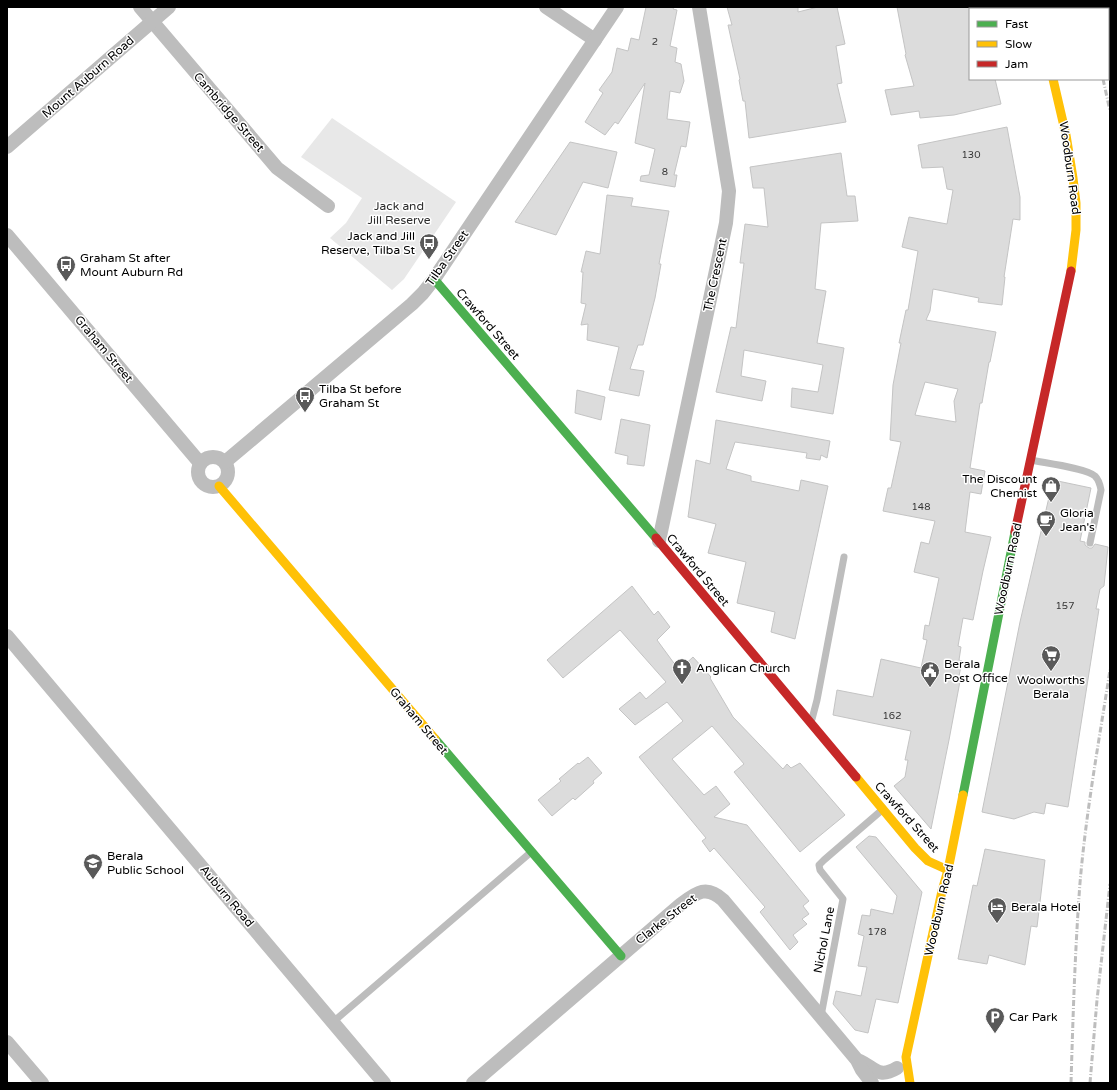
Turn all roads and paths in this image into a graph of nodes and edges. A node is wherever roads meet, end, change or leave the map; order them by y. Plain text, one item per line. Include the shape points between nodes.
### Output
1 (140, 7) edge
2 (169, 7) edge
3 (546, 7) edge
4 (617, 7) edge
5 (699, 7) edge
6 (152, 22) junction
7 (595, 40) junction
8 (1053, 80) edge
9 (7, 147) edge
10 (328, 206) dead end
11 (7, 236) edge
12 (434, 279) junction
13 (1031, 460) junction
14 (225, 462) junction
15 (200, 463) junction
16 (219, 486) junction
17 (659, 541) junction
18 (1090, 543) dead end
19 (844, 558) dead end
20 (7, 636) edge
21 (811, 724) junction
22 (883, 809) junction
23 (531, 852) junction
24 (948, 870) junction
25 (621, 956) junction
26 (820, 1016) junction
27 (333, 1022) junction
28 (7, 1042) edge
29 (906, 1057) junction
30 (857, 1060) junction
31 (897, 1068) junction
32 (42, 1083) edge
33 (384, 1083) edge
34 (473, 1083) edge
35 (872, 1083) edge
36 (894, 1083) edge
37 (910, 1083) edge

1 - 6 street, Cambridge Street
2 - 6 street, Mount Auburn Road
3 - 7 street
4 - 7 street, Tilba Street
5 - 17 street, The Crescent via 729,191 726,223
6 - 9 street, Mount Auburn Road
6 - 10 street, Cambridge Street via 277,168
7 - 12 street, Tilba Street
8 - 13 street, Woodburn Road via 1062,112 1076,197 1076,240
11 - 15 street, Graham Street
12 - 14 street, Tilba Street via 412,304
12 - 17 street, Crawford Street
13 - 18 lane via 1085,471 1098,479 1101,490
13 - 24 street, Woodburn Road
14 - 15 street via 215,456
14 - 16 street via 228,466 227,478
15 - 16 street via 197,468 199,480 208,487
16 - 23 street, Graham Street
17 - 21 street, Crawford Street
19 - 21 lane
20 - 27 street, Auburn Road
21 - 22 street, Crawford Street
22 - 24 street, Crawford Street via 928,861
22 - 26 lane, Nichol Lane via 819,865 820,870 843,899
23 - 25 street, Graham Street
23 - 27 lane
24 - 29 street, Woodburn Road
25 - 26 street, Clarke Street via 693,895 701,892 717,894
25 - 34 street, Clarke Street
26 - 30 street, Clarke Street
27 - 33 street, Auburn Road
28 - 32 street
29 - 31 street, Woodburn Road
29 - 37 street, Woodburn Road
30 - 31 street, Clarke Street via 883,1073
30 - 35 street, Clarke Street
31 - 36 street, Woodburn Road

